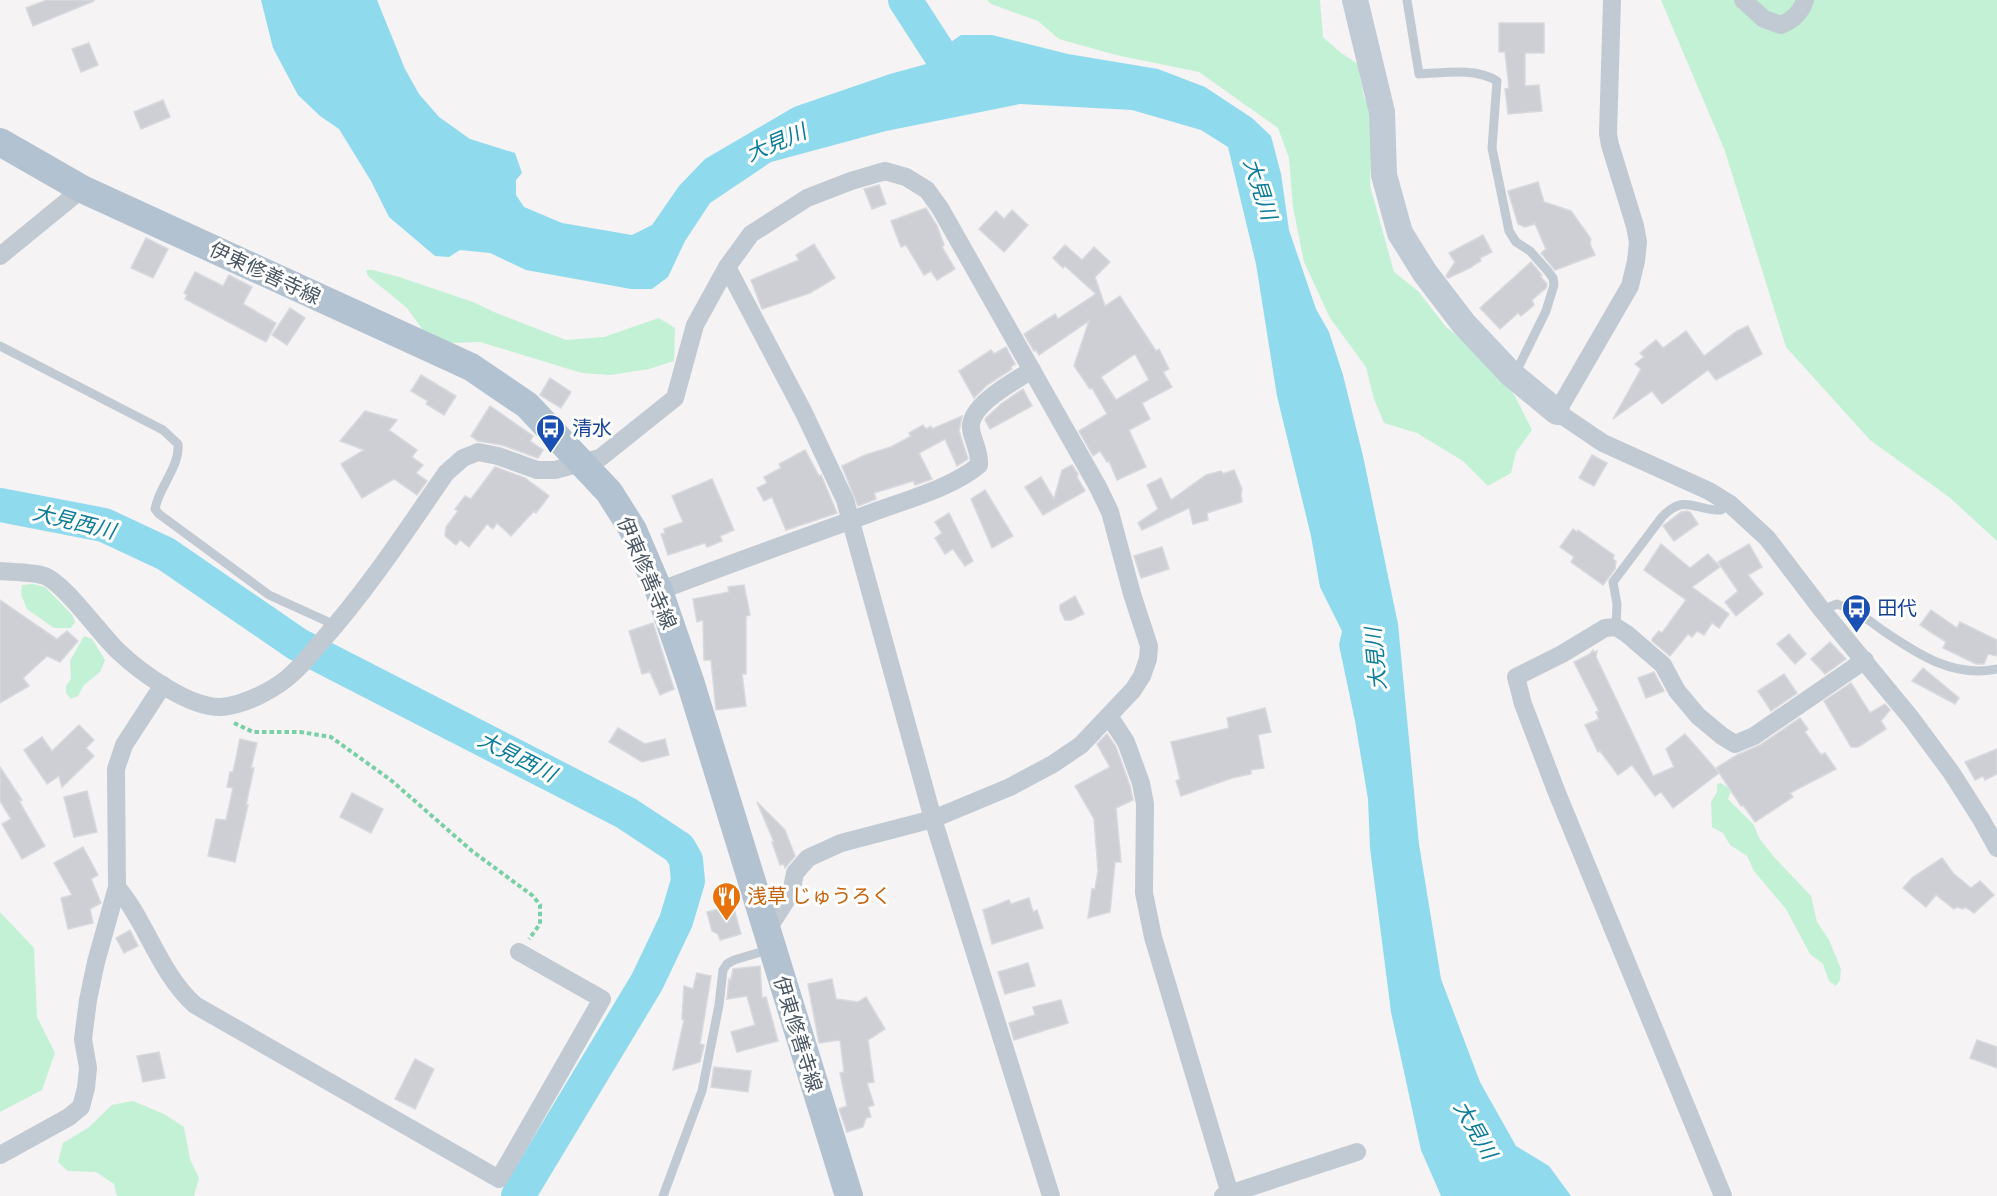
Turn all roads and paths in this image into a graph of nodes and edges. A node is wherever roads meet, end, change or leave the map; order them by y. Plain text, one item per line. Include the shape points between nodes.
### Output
1 (1355, 0) edge
2 (1407, 0) edge
3 (1612, 0) edge
4 (1743, 0) edge
5 (1804, 0) edge
6 (0, 142) edge
7 (82, 189) junction
8 (0, 256) edge
9 (727, 267) junction
10 (0, 346) edge
11 (1032, 370) junction
12 (1514, 376) junction
13 (1557, 412) junction
14 (581, 463) junction
15 (1730, 504) junction
16 (851, 520) junction
17 (0, 571) edge
18 (659, 591) junction
19 (1822, 610) junction
20 (1616, 627) junction
21 (333, 628) junction
22 (1865, 660) junction
23 (1997, 669) edge
24 (163, 685) junction
25 (219, 707) junction
26 (1109, 716) junction
27 (933, 819) junction
28 (1997, 848) edge
29 (117, 887) junction
30 (769, 940) junction
31 (519, 952) joint
32 (1357, 1152) dead end
33 (0, 1155) edge
34 (1227, 1195) edge
35 (663, 1196) edge
36 (849, 1196) edge
37 (1051, 1196) edge
38 (1723, 1196) edge

1 - 12 street via 1382,112 1384,176 1400,233 1464,324
2 - 12 lane via 1419,74 1461,71 1497,81 1492,148 1509,231 1547,270 1554,285 1546,311
3 - 13 street via 1608,134 1635,226 1636,261 1630,285
4 - 5 street via 1764,19 1781,25 1803,9
6 - 7 main road, 伊東修善寺線
7 - 8 street
7 - 14 main road, 伊東修善寺線 via 471,368 527,405
9 - 11 street via 751,234 807,198 885,171 906,177 927,190 940,208
9 - 14 street via 695,325 675,398 600,458
9 - 16 street via 804,413
10 - 21 lane via 163,430 178,444 179,453 157,499 155,508 159,514 269,595
11 - 16 street via 974,414 971,428 980,465 934,490
11 - 26 street via 1110,512 1149,646 1142,676
12 - 13 street
13 - 15 street via 1603,443
14 - 18 main road, 伊東修善寺線 via 609,492 633,530
14 - 21 street via 537,470 478,452 463,458 447,473
15 - 19 street via 1767,538
15 - 20 lane via 1716,510 1684,502 1669,509 1613,582 1618,610
16 - 18 street
16 - 27 street
17 - 24 street via 46,576 118,651
18 - 30 main road, 伊東修善寺線
19 - 22 street
19 - 23 lane via 1837,603 1854,609 1932,661 1956,669
20 - 22 street via 1656,658 1689,707 1735,744 1754,736
20 - 38 street via 1605,628 1516,677 1522,704 1557,792
21 - 25 street via 293,673 260,695
22 - 28 street via 1951,772
24 - 25 street via 199,703
24 - 29 street via 124,745 116,769
25 - 31 path via 234,722 253,732 300,732 331,737 392,781 472,851 533,896 540,905 540,924
26 - 27 street via 1081,745 1053,764
26 - 34 street via 1126,742 1141,783 1145,804 1144,893 1153,938
27 - 30 street via 841,843 808,858 795,873 791,893
27 - 37 street
29 - 31 street via 180,992 195,1005 499,1179 602,999
29 - 33 street via 88,1000 83,1039 88,1068 81,1107
30 - 35 lane via 723,970 702,1091
30 - 36 main road, 伊東修善寺線
32 - 34 street

